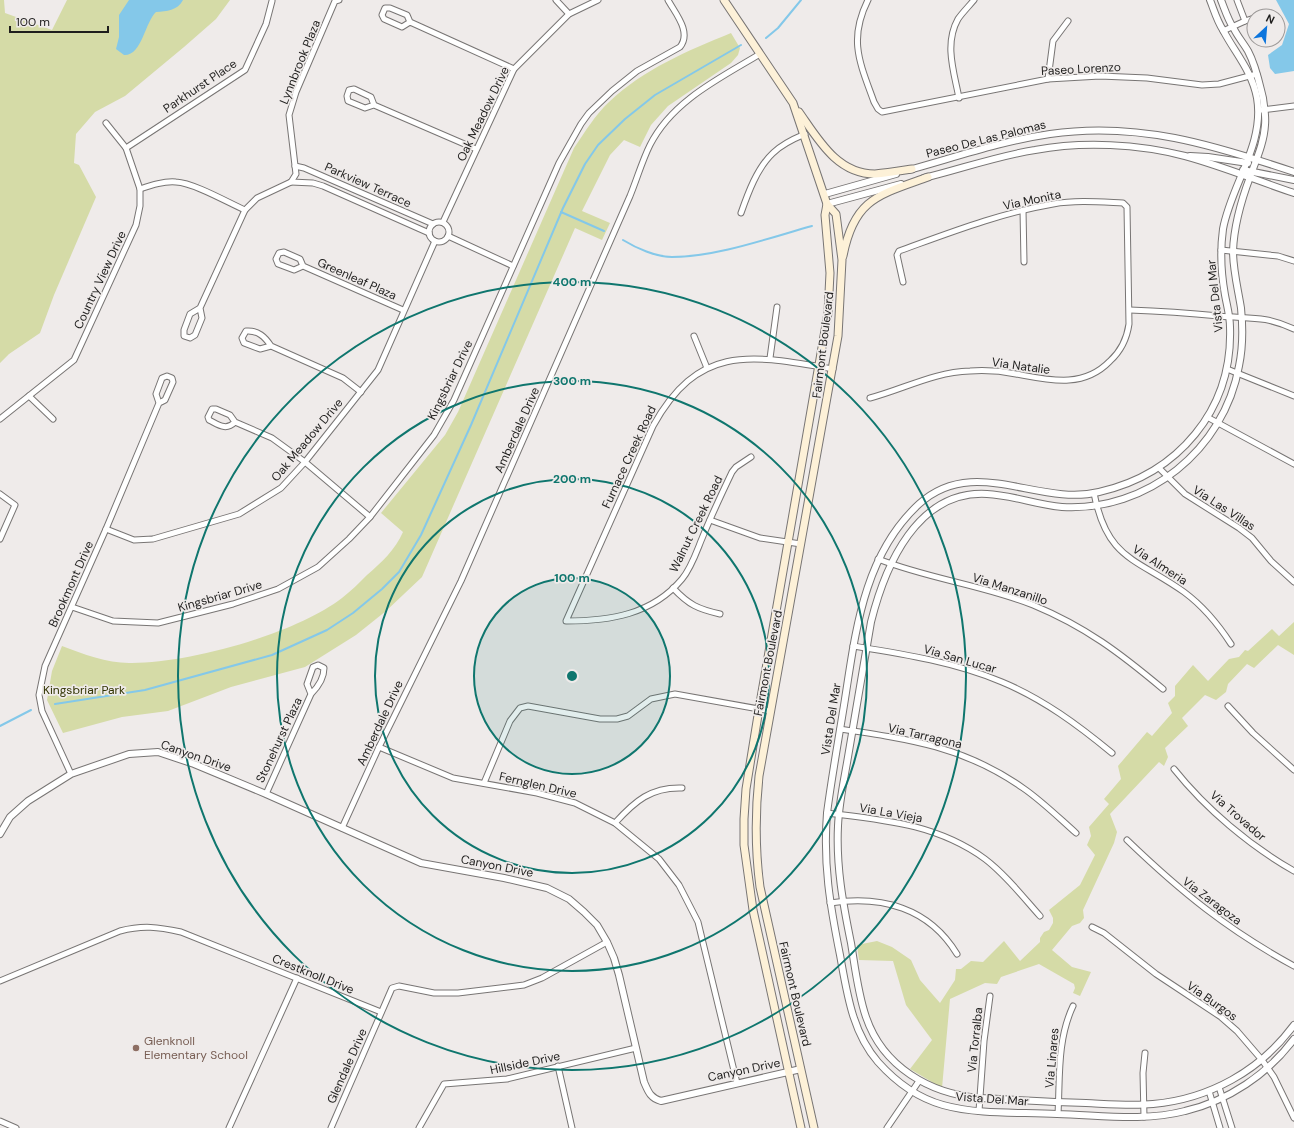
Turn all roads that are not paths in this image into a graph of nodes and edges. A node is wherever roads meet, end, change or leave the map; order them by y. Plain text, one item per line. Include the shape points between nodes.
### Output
1 (336, 0) edge
2 (556, 0) edge
3 (598, 0) edge
4 (668, 0) edge
5 (724, 0) edge
6 (868, 0) edge
7 (974, 0) edge
8 (1210, 0) edge
9 (1221, 0) edge
10 (1237, 0) edge
11 (272, 1) dead end
12 (569, 14) junction
13 (1068, 21) dead end
14 (1245, 21) joint
15 (410, 22) junction
16 (1232, 27) junction
17 (1223, 31) junction
18 (760, 54) junction
19 (514, 69) junction
20 (1257, 74) junction
21 (1250, 75) junction
22 (1048, 79) junction
23 (959, 98) junction
24 (793, 103) junction
25 (374, 105) junction
26 (1294, 106) edge
27 (1262, 110) junction
28 (106, 123) dead end
29 (804, 134) junction
30 (126, 148) junction
31 (476, 149) junction
32 (1186, 157) junction
33 (1247, 159) junction
34 (1256, 162) junction
35 (296, 166) junction
36 (912, 169) junction
37 (1242, 172) junction
38 (1294, 172) edge
39 (1251, 175) junction
40 (928, 177) junction
41 (1294, 180) edge
42 (291, 182) junction
43 (344, 186) junction
44 (140, 189) junction
45 (341, 193) junction
46 (825, 194) junction
47 (1294, 194) edge
48 (827, 204) junction
49 (389, 205) junction
50 (245, 210) junction
51 (1023, 210) junction
52 (385, 213) junction
53 (741, 213) dead end
54 (443, 222) junction
55 (433, 224) junction
56 (429, 233) junction
57 (448, 236) junction
58 (435, 241) junction
59 (1221, 250) junction
60 (1233, 252) junction
61 (842, 260) junction
62 (1024, 262) dead end
63 (1294, 262) edge
64 (303, 266) junction
65 (513, 266) junction
66 (903, 282) dead end
67 (777, 307) dead end
68 (200, 308) junction
69 (404, 310) junction
70 (1130, 310) junction
71 (1229, 316) junction
72 (1241, 316) junction
73 (1294, 329) edge
74 (694, 336) dead end
75 (271, 346) junction
76 (770, 358) junction
77 (819, 367) junction
78 (707, 368) junction
79 (833, 369) junction
80 (1227, 369) junction
81 (1238, 373) junction
82 (361, 392) junction
83 (28, 396) junction
84 (1294, 396) edge
85 (870, 398) dead end
86 (159, 403) junction
87 (1208, 417) junction
88 (0, 418) edge
89 (53, 419) dead end
90 (235, 422) junction
91 (1219, 423) junction
92 (751, 457) dead end
93 (305, 462) junction
94 (1294, 464) edge
95 (1160, 468) junction
96 (1167, 477) junction
97 (1094, 493) junction
98 (0, 494) edge
99 (1097, 505) junction
100 (370, 516) junction
101 (710, 520) junction
102 (106, 529) junction
103 (0, 539) edge
104 (788, 543) junction
105 (801, 544) junction
106 (878, 559) junction
107 (890, 564) junction
108 (1294, 582) edge
109 (673, 588) junction
110 (72, 606) junction
111 (720, 614) dead end
112 (566, 621) joint
113 (1231, 644) dead end
114 (853, 646) junction
115 (866, 648) junction
116 (1163, 689) dead end
117 (311, 694) junction
118 (1228, 706) dead end
119 (759, 709) junction
120 (770, 711) junction
121 (840, 729) junction
122 (852, 731) junction
123 (379, 747) junction
124 (1112, 753) dead end
125 (1174, 769) dead end
126 (1294, 770) edge
127 (71, 774) junction
128 (484, 783) junction
129 (682, 788) dead end
130 (266, 794) junction
131 (827, 813) junction
132 (839, 815) junction
133 (615, 822) junction
134 (342, 828) junction
135 (1076, 833) dead end
136 (0, 834) edge
137 (1127, 840) dead end
138 (1294, 871) edge
139 (842, 901) junction
140 (830, 903) junction
141 (1040, 916) dead end
142 (1092, 927) dead end
143 (607, 942) junction
144 (957, 954) dead end
145 (1294, 966) edge
146 (297, 978) junction
147 (0, 981) edge
148 (990, 996) dead end
149 (1073, 1006) dead end
150 (381, 1012) junction
151 (1294, 1025) edge
152 (1294, 1039) edge
153 (636, 1048) junction
154 (1145, 1053) dead end
155 (1262, 1060) junction
156 (558, 1066) junction
157 (1268, 1068) junction
158 (801, 1069) junction
159 (790, 1072) junction
160 (919, 1081) junction
161 (737, 1083) junction
162 (1219, 1087) junction
163 (912, 1091) junction
164 (1209, 1091) junction
165 (980, 1098) junction
166 (1223, 1098) junction
167 (1059, 1102) junction
168 (1213, 1102) junction
169 (1143, 1104) junction
170 (979, 1111) junction
171 (1058, 1114) junction
172 (1144, 1117) junction
173 (1294, 1118) edge
174 (0, 1121) edge
175 (16, 1128) edge
176 (229, 1128) edge
177 (331, 1128) edge
178 (419, 1128) edge
179 (572, 1128) edge
180 (802, 1128) edge
181 (814, 1128) edge
182 (887, 1128) edge
183 (1220, 1128) edge
184 (1232, 1128) edge

1 - 35 street, Lynnbrook Plaza via 296,92 289,115
2 - 12 street
3 - 12 street, Oak Meadow Drive
4 - 65 street, Kingsbriar Drive via 683,28 683,43 637,71 590,113 559,162
5 - 18 main road, Fairmont Boulevard
6 - 23 street, Paseo Lorenzo via 858,24 858,54 878,109 882,112
7 - 23 street via 958,20 950,51
8 - 17 street
9 - 16 street
10 - 14 street
11 - 30 street, Parkhurst Place via 266,24 244,70
12 - 19 street, Oak Meadow Drive
13 - 22 street via 1053,41
14 - 16 street
15 - 15 street via 402,27 384,20 382,15 385,8 390,8 407,15
15 - 19 street
16 - 17 street
16 - 20 street via 1248,51
17 - 21 street
18 - 24 main road, Fairmont Boulevard
18 - 123 street, Amberdale Drive via 699,91 671,115 651,144 461,581
19 - 31 street, Oak Meadow Drive
20 - 21 street, Paseo Lorenzo
20 - 27 street
21 - 22 street, Paseo Lorenzo via 1219,84 1202,85 1147,78 1100,76
21 - 27 street
22 - 23 street, Paseo Lorenzo
24 - 29 main road, Fairmont Boulevard
24 - 36 main road via 824,147 847,167 874,174
25 - 25 street via 365,108 348,101 346,96 349,90 354,89 371,97
25 - 31 street
26 - 27 street
27 - 33 street
27 - 34 street, Vista Del Mar via 1265,127
28 - 30 street, Country View Drive
29 - 46 main road, Fairmont Boulevard
29 - 53 street via 772,153 746,198
30 - 44 street, Country View Drive
31 - 54 street, Oak Meadow Drive
32 - 33 street, Paseo De Las Palomas
32 - 37 street, Paseo De Las Palomas
32 - 40 street, Paseo De Las Palomas via 1141,148 1114,146 1052,148 1018,153
33 - 34 street, Paseo De Las Palomas
33 - 36 street, Paseo De Las Palomas via 1212,145 1168,135 1074,131 1008,142
33 - 37 street
34 - 38 street, Paseo De Las Palomas
34 - 39 street, Vista Del Mar
35 - 42 street, Lynnbrook Plaza via 296,174
35 - 43 street, Parkview Terrace
36 - 46 street, Paseo De Las Palomas
37 - 39 street, Paseo De Las Palomas
37 - 59 street, Vista Del Mar via 1227,211
39 - 41 street
39 - 47 street
39 - 60 street, Vista Del Mar via 1238,214
40 - 48 street, Paseo De Las Palomas
40 - 61 main road via 894,190 863,208 850,227
42 - 45 street, Parkview Terrace via 312,183
42 - 50 street via 257,198
43 - 45 street
43 - 49 street, Parkview Terrace
44 - 50 street via 160,182 178,182
44 - 83 street, Country View Drive via 136,225 74,360
45 - 52 street, Parkview Terrace
46 - 48 main road, Fairmont Boulevard
48 - 61 main road, Fairmont Boulevard via 836,214
48 - 77 main road, Fairmont Boulevard via 825,215 830,254 829,294
49 - 52 street
49 - 55 street, Parkview Terrace
50 - 68 street
51 - 62 street
51 - 66 street, Via Monita via 899,251 897,255
51 - 70 street, Via Monita via 1068,202 1123,202 1127,207
52 - 56 street, Parkview Terrace
54 - 55 street
54 - 57 street via 448,228
55 - 56 street
56 - 58 street
57 - 58 street via 443,241
57 - 65 street
58 - 69 street, Oak Meadow Drive
59 - 60 street
59 - 71 street, Vista Del Mar
60 - 63 street via 1278,256
60 - 72 street, Vista Del Mar
61 - 79 main road, Fairmont Boulevard via 841,308
64 - 64 street, Greenleaf Plaza via 300,259 284,252 279,253 276,260 278,264 294,270
64 - 69 street, Greenleaf Plaza
65 - 100 street, Kingsbriar Drive via 465,378 434,435
67 - 76 street
68 - 68 street via 190,314 184,336 195,336 202,318
69 - 82 street, Oak Meadow Drive via 378,370
70 - 71 street
70 - 85 street, Via Natalie via 1128,327 1120,349 1106,366 1095,374 1080,379 1051,381 1013,373 970,371 929,377
71 - 72 street
71 - 80 street, Vista Del Mar
72 - 73 street via 1266,319
72 - 81 street, Vista Del Mar via 1243,336
74 - 78 street
75 - 75 street via 264,336 251,330 246,331 242,338 244,342 260,349
75 - 82 street via 343,378
76 - 77 street, Furnace Creek Road
76 - 78 street, Furnace Creek Road via 747,358
77 - 79 street, Furnace Creek Road
77 - 104 main road, Fairmont Boulevard
78 - 112 street, Furnace Creek Road via 680,388 665,405
79 - 105 main road, Fairmont Boulevard
80 - 81 street
80 - 87 street, Vista Del Mar
81 - 84 street
81 - 91 street, Vista Del Mar
82 - 93 street, Oak Meadow Drive
83 - 88 street, Country View Drive
83 - 89 street
86 - 86 street, Brookmont Drive via 156,394 162,378 172,378 173,382 165,400
86 - 102 street, Brookmont Drive
87 - 91 street
87 - 95 street, Vista Del Mar via 1187,444
90 - 90 street via 230,415 216,409 212,409 208,417 209,420 225,427
90 - 93 street via 272,438
91 - 94 street
91 - 96 street, Vista Del Mar via 1202,447
92 - 101 street, Walnut Creek Road via 732,472
93 - 100 street
93 - 102 street, Oak Meadow Drive via 281,488 240,514 153,538 134,540
95 - 96 street, Via Las Villas
95 - 97 street, Vista Del Mar via 1127,483
96 - 99 street, Vista Del Mar via 1132,496
96 - 108 street, Via Las Villas via 1195,502 1246,533
97 - 99 street, Via Almeria
97 - 106 street, Vista Del Mar via 1053,493 983,481 955,485 923,501 910,513
98 - 103 street via 15,505
99 - 107 street, Vista Del Mar via 1060,506 985,494 960,497 928,513 906,538
99 - 113 street, Via Almeria via 1102,525 1114,544 1135,562 1197,603
100 - 110 street, Kingsbriar Drive via 318,567 278,590 233,604 158,623 113,621
101 - 104 street via 760,538
101 - 109 street, Walnut Creek Road via 687,571
102 - 110 street, Brookmont Drive
104 - 105 street
104 - 119 main road, Fairmont Boulevard
105 - 120 main road, Fairmont Boulevard
106 - 107 street, Via Manzanillo
106 - 114 street, Vista Del Mar via 864,598
107 - 115 street, Vista Del Mar via 877,598
107 - 116 street, Via Manzanillo via 1018,600 1063,618 1126,657
109 - 111 street via 695,608
109 - 112 street, Walnut Creek Road via 658,600 633,612 598,621
110 - 127 street, Brookmont Drive via 45,666 38,695 42,711
114 - 115 street, Via San Lucar
114 - 121 street, Vista Del Mar
115 - 122 street, Vista Del Mar
115 - 124 street, Via San Lucar via 951,665 1002,682 1061,714
117 - 117 street, Stonehurst Plaza via 306,684 313,667 318,665 324,668 324,673 318,687
117 - 130 street, Stonehurst Plaza
118 - 126 street
119 - 120 street
119 - 128 street via 675,694 651,699 628,716 618,719 600,719 528,706 520,708 510,721
119 - 159 main road, Fairmont Boulevard via 746,789 744,846 753,910
120 - 158 main road, Fairmont Boulevard via 756,808 756,855 760,887
121 - 122 street, Via Tarragona
121 - 131 street, Vista Del Mar
122 - 132 street, Vista Del Mar
122 - 135 street, Via Tarragona via 926,744 977,761 1024,788
123 - 128 street, Fernglen Drive via 453,778
123 - 134 street, Amberdale Drive
125 - 138 street, Via Trovador via 1237,831
127 - 130 street, Canyon Drive via 129,754 158,752
127 - 136 street, Canyon Drive via 28,801 10,817
128 - 133 street, Fernglen Drive via 575,803
129 - 133 street via 670,788 648,794
130 - 134 street, Canyon Drive
131 - 132 street, Via La Vieja
131 - 140 street, Vista Del Mar via 825,862
132 - 139 street, Vista Del Mar via 838,860
132 - 141 street, Via La Vieja via 907,824 949,839 986,860
133 - 161 street, Fernglen Drive via 659,859 679,885 698,922
134 - 143 street, Canyon Drive via 421,863 547,888 569,899 584,912 597,925
137 - 145 street, Via Zaragoza via 1178,888 1214,916
139 - 140 street
139 - 144 street via 871,901 891,904 910,911 936,926
139 - 160 street, Vista Del Mar via 863,1004 872,1031 888,1054
140 - 163 street, Vista Del Mar via 848,1000 856,1025 868,1050 877,1061
142 - 155 street, Via Burgos via 1104,933 1172,986 1226,1020
143 - 150 street via 542,978 524,984 458,993 434,993 399,986 392,988
143 - 153 street, Canyon Drive via 619,975
146 - 147 street, Crestknoll Drive via 181,932 159,927 138,927 120,931
146 - 150 street, Crestknoll Drive
146 - 176 street
148 - 165 street, Via Torralba
149 - 167 street, Via Linares via 1062,1037
150 - 177 street, Glendale Drive
151 - 155 street, Vista Del Mar
152 - 157 street, Vista Del Mar
153 - 156 street, Hillside Drive
153 - 161 street, Canyon Drive via 644,1082 648,1093 654,1099 661,1101
154 - 169 street
155 - 157 street, Via Burgos
155 - 162 street, Vista Del Mar
156 - 178 street, Hillside Drive via 507,1080 444,1084
156 - 179 street
157 - 166 street, Vista Del Mar
157 - 173 street, Via Burgos
158 - 159 street, Canyon Drive
158 - 181 main road, Fairmont Boulevard
159 - 161 street, Canyon Drive
159 - 180 main road, Fairmont Boulevard
160 - 163 street
160 - 165 street, Vista Del Mar via 952,1094
162 - 164 street, Vista Del Mar
162 - 166 street
163 - 170 street, Vista Del Mar via 941,1105
163 - 182 street
164 - 168 street
164 - 169 street, Vista Del Mar via 1172,1101
165 - 167 street, Vista Del Mar
165 - 170 street, Via Torralba
166 - 168 street, Vista Del Mar
166 - 184 street
167 - 169 street, Vista Del Mar
167 - 171 street, Via Linares
168 - 172 street, Vista Del Mar via 1186,1111
168 - 183 street
169 - 172 street
170 - 171 street, Vista Del Mar
171 - 172 street, Vista Del Mar
174 - 175 street

